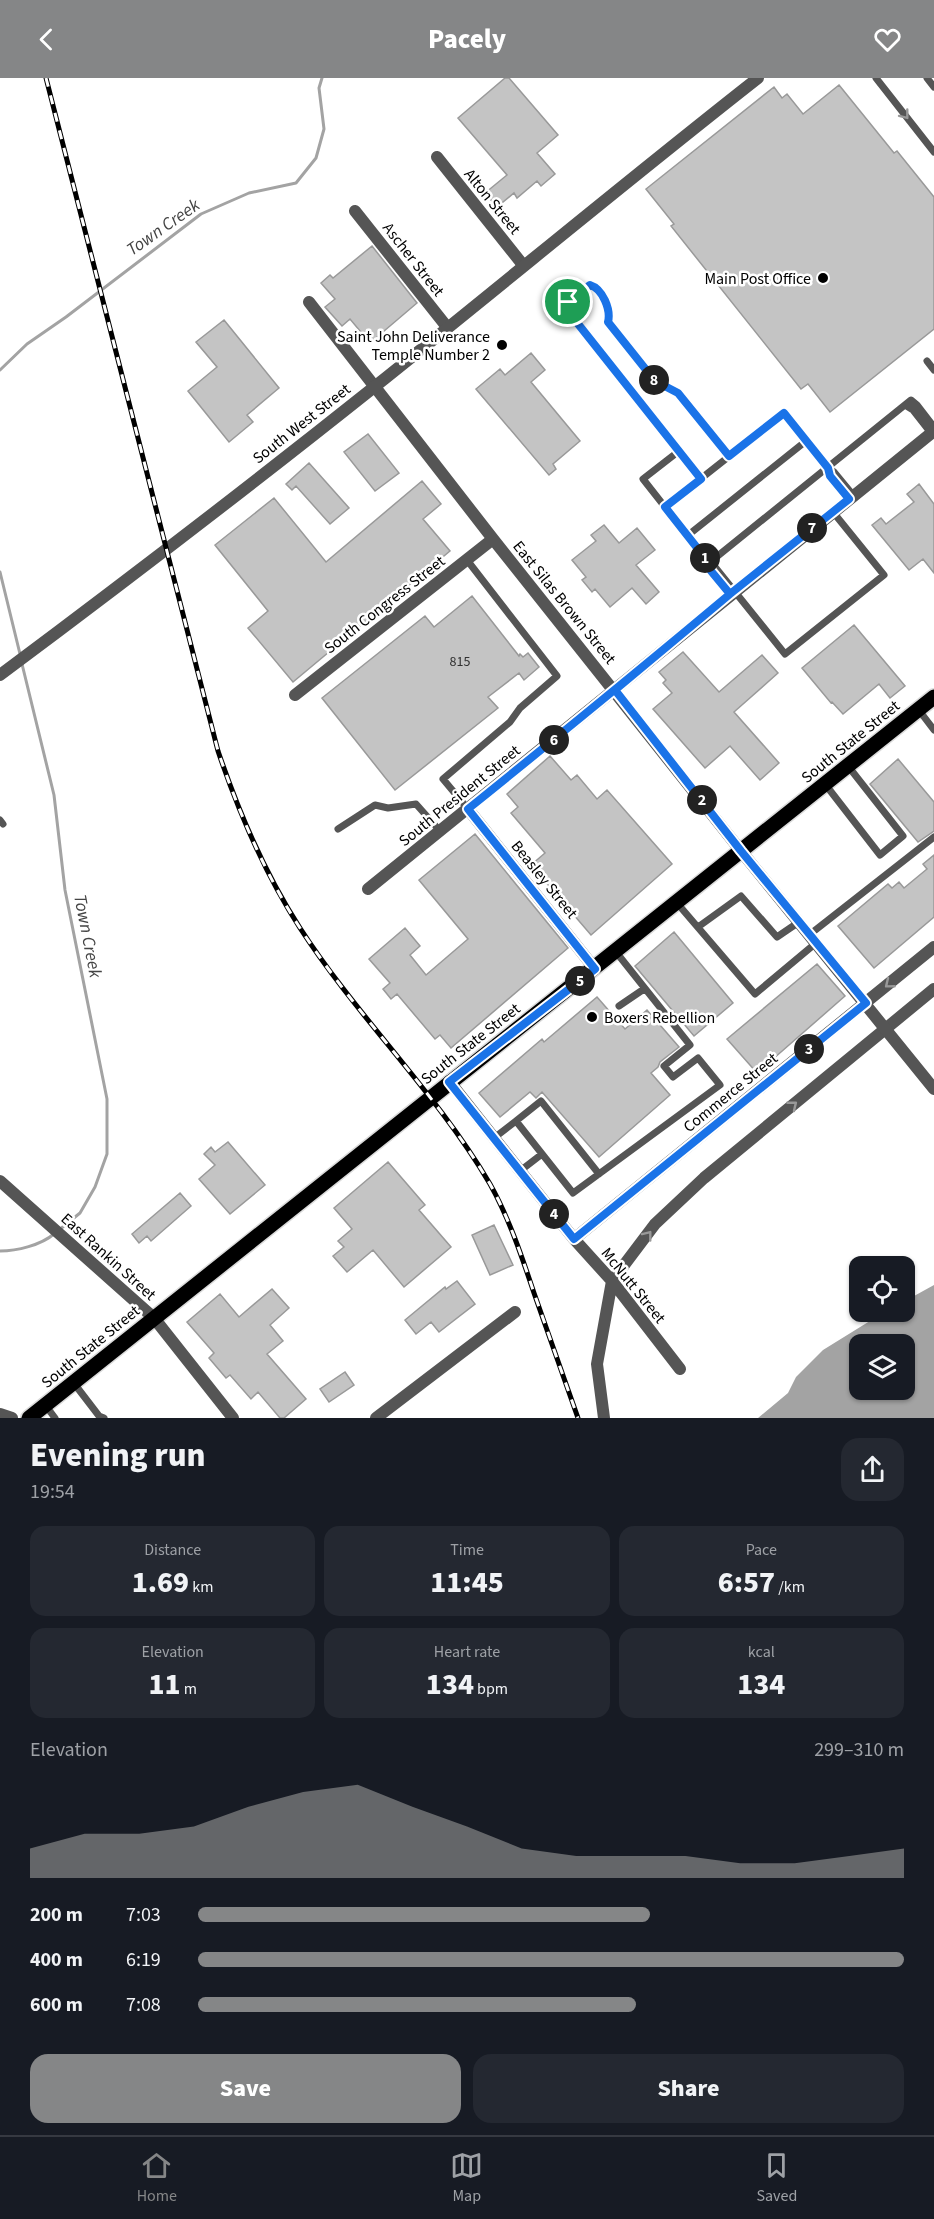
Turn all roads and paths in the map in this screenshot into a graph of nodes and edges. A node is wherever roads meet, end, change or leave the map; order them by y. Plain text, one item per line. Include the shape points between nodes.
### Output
1 (758, 78) edge
2 (927, 78) edge
3 (880, 80) edge
4 (934, 87) edge
5 (934, 152) edge
6 (436, 157) dead end
7 (355, 211) dead end
8 (523, 265) junction
9 (309, 302) dead end
10 (447, 327) junction
11 (927, 361) dead end
12 (934, 370) edge
13 (375, 387) junction
14 (933, 430) edge
15 (806, 441) junction
16 (679, 451) junction
17 (729, 456) junction
18 (828, 468) junction
19 (701, 479) junction
20 (851, 497) junction
21 (665, 507) junction
22 (833, 512) junction
23 (687, 536) junction
24 (494, 539) junction
25 (467, 560) junction
26 (709, 563) junction
27 (732, 592) junction
28 (0, 675) edge
29 (615, 690) junction
30 (295, 695) dead end
31 (934, 697) edge
32 (918, 709) junction
33 (934, 730) edge
34 (848, 766) junction
35 (825, 784) junction
36 (468, 809) junction
37 (338, 829) dead end
38 (440, 831) junction
39 (934, 837) edge
40 (741, 851) junction
41 (368, 889) dead end
42 (677, 903) junction
43 (799, 922) junction
44 (698, 927) junction
45 (813, 939) junction
46 (934, 947) edge
47 (616, 952) junction
48 (595, 969) junction
49 (644, 989) junction
50 (934, 989) edge
51 (866, 1003) junction
52 (619, 1006) dead end
53 (887, 1029) junction
54 (449, 1082) junction
55 (934, 1089) edge
56 (516, 1120) junction
57 (494, 1138) junction
58 (542, 1154) junction
59 (520, 1170) junction
60 (599, 1174) junction
61 (0, 1181) edge
62 (574, 1239) junction
63 (612, 1281) junction
64 (515, 1312) dead end
65 (154, 1318) junction
66 (680, 1369) dead end
67 (73, 1382) junction
68 (45, 1405) junction
69 (0, 1414) edge
70 (100, 1417) edge
71 (12, 1418) edge
72 (29, 1418) edge
73 (55, 1418) edge
74 (233, 1418) edge
75 (376, 1418) edge
76 (604, 1418) edge

1 - 8 street, South West Street
2 - 4 lane
3 -> 5 lane
6 - 8 street, Alton Street
7 - 10 street, Ascher Street
8 - 10 street, South West Street
9 - 13 street, East Silas Brown Street
10 - 13 street, South West Street
11 - 12 lane
13 - 24 street, East Silas Brown Street
13 - 28 street, South West Street
14 - 18 lane via 908,403
14 - 20 street, South President Street
15 - 17 lane via 784,413
15 - 18 lane
15 - 23 lane
16 - 17 lane via 567,310 568,302 590,285 603,296 610,315 608,322 655,381 678,393
16 - 19 lane
16 - 21 lane via 643,479
17 - 19 lane
18 - 20 lane
18 - 26 lane
19 - 21 lane
20 - 22 street, South President Street
21 - 23 lane
22 - 27 street, South President Street
22 - 27 lane via 884,575 785,654
23 - 26 lane
24 - 25 street, South Congress Street
24 - 29 street, East Silas Brown Street
25 - 30 street, South Congress Street
25 - 36 lane via 557,676 443,779
26 - 27 lane
27 - 29 street, South President Street
29 - 36 street, South President Street
29 - 40 street, East Silas Brown Street
31 - 32 main road, South State Street
32 - 33 lane
32 - 34 main road, South State Street
34 - 35 main road, South State Street
34 - 35 lane via 903,836 880,855
35 - 40 main road, South State Street
36 - 38 street, South President Street
36 - 48 street, Beasley Street
37 - 38 lane via 375,805 388,808 416,804
38 - 41 street, South President Street
39 - 45 lane
40 - 42 main road, South State Street
40 - 43 street, East Silas Brown Street
42 - 44 lane
42 - 47 main road, South State Street
43 - 44 lane via 777,937 741,896
43 - 45 street, East Silas Brown Street
44 - 45 lane via 755,994
45 - 51 street, East Silas Brown Street
46 -> 51 street, Commerce Street
47 - 48 main road, South State Street
47 - 49 lane
48 - 54 main road, South State Street
49 - 52 lane
49 - 60 lane via 690,1045 664,1066 673,1077 698,1058 720,1085
50 - 53 street
51 - 53 street, East Silas Brown Street
51 - 62 street, Commerce Street
53 - 55 street, East Silas Brown Street
63 -> 53 street via 656,1224 704,1178
54 - 57 street, McNutt Street
54 - 65 main road, South State Street
56 - 57 lane
56 - 58 lane
56 - 60 lane via 541,1101
57 - 59 street, McNutt Street
58 - 59 lane
58 - 60 lane via 573,1193
59 - 62 street, McNutt Street
61 - 65 street, East Rankin Street
62 - 63 street, McNutt Street
63 - 66 street, McNutt Street
63 - 76 street via 597,1364
64 - 75 street
65 - 67 main road, South State Street
65 - 74 street, East Rankin Street
67 - 68 main road, South State Street
67 - 70 lane
68 - 72 main road, South State Street
68 - 73 lane
69 - 71 street

